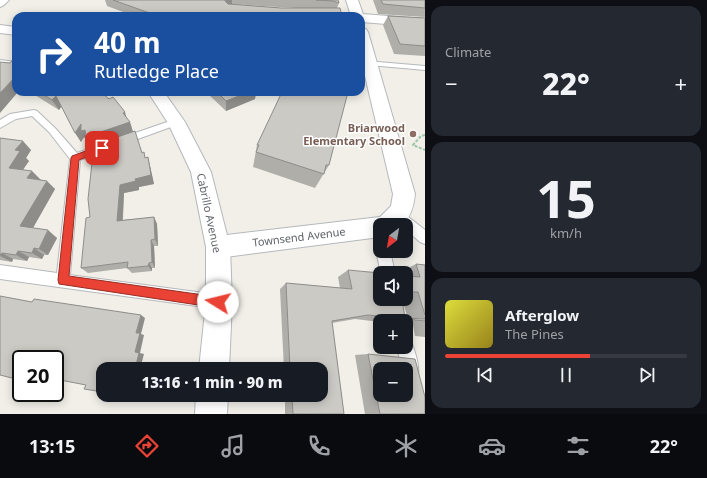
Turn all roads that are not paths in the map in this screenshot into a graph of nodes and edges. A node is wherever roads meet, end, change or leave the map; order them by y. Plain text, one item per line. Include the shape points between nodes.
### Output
1 (3, 0) edge
2 (352, 0) edge
3 (0, 3) edge
4 (356, 12) edge
5 (365, 18) edge
6 (425, 23) edge
7 (0, 29) edge
8 (12, 30) edge
9 (365, 48) edge
10 (0, 62) edge
11 (369, 63) junction
12 (12, 64) edge
13 (425, 68) edge
14 (159, 96) edge
15 (176, 122) junction
16 (0, 125) edge
17 (75, 158) junction
18 (391, 218) edge
19 (373, 227) edge
20 (413, 234) edge
21 (425, 238) edge
22 (218, 247) junction
23 (0, 272) edge
24 (63, 280) junction
25 (218, 302) junction
26 (407, 354) edge
27 (214, 362) edge
28 (415, 392) edge
29 (212, 402) edge
30 (211, 414) edge

1 - 3 street
2 - 4 street
5 - 6 street
7 - 8 street
9 - 11 street
10 - 12 lane
11 - 13 lane
11 - 18 street via 404,194 404,203
14 - 15 street, Cabrillo Avenue
15 - 17 lane
15 - 22 street, Cabrillo Avenue via 202,172
16 - 17 lane via 13,116 34,113
17 - 24 lane
19 - 22 street, Townsend Avenue
20 - 21 lane
22 - 25 street, Cabrillo Avenue
23 - 24 lane
24 - 25 lane
25 - 27 street, Cabrillo Avenue
26 - 28 lane
29 - 30 street

